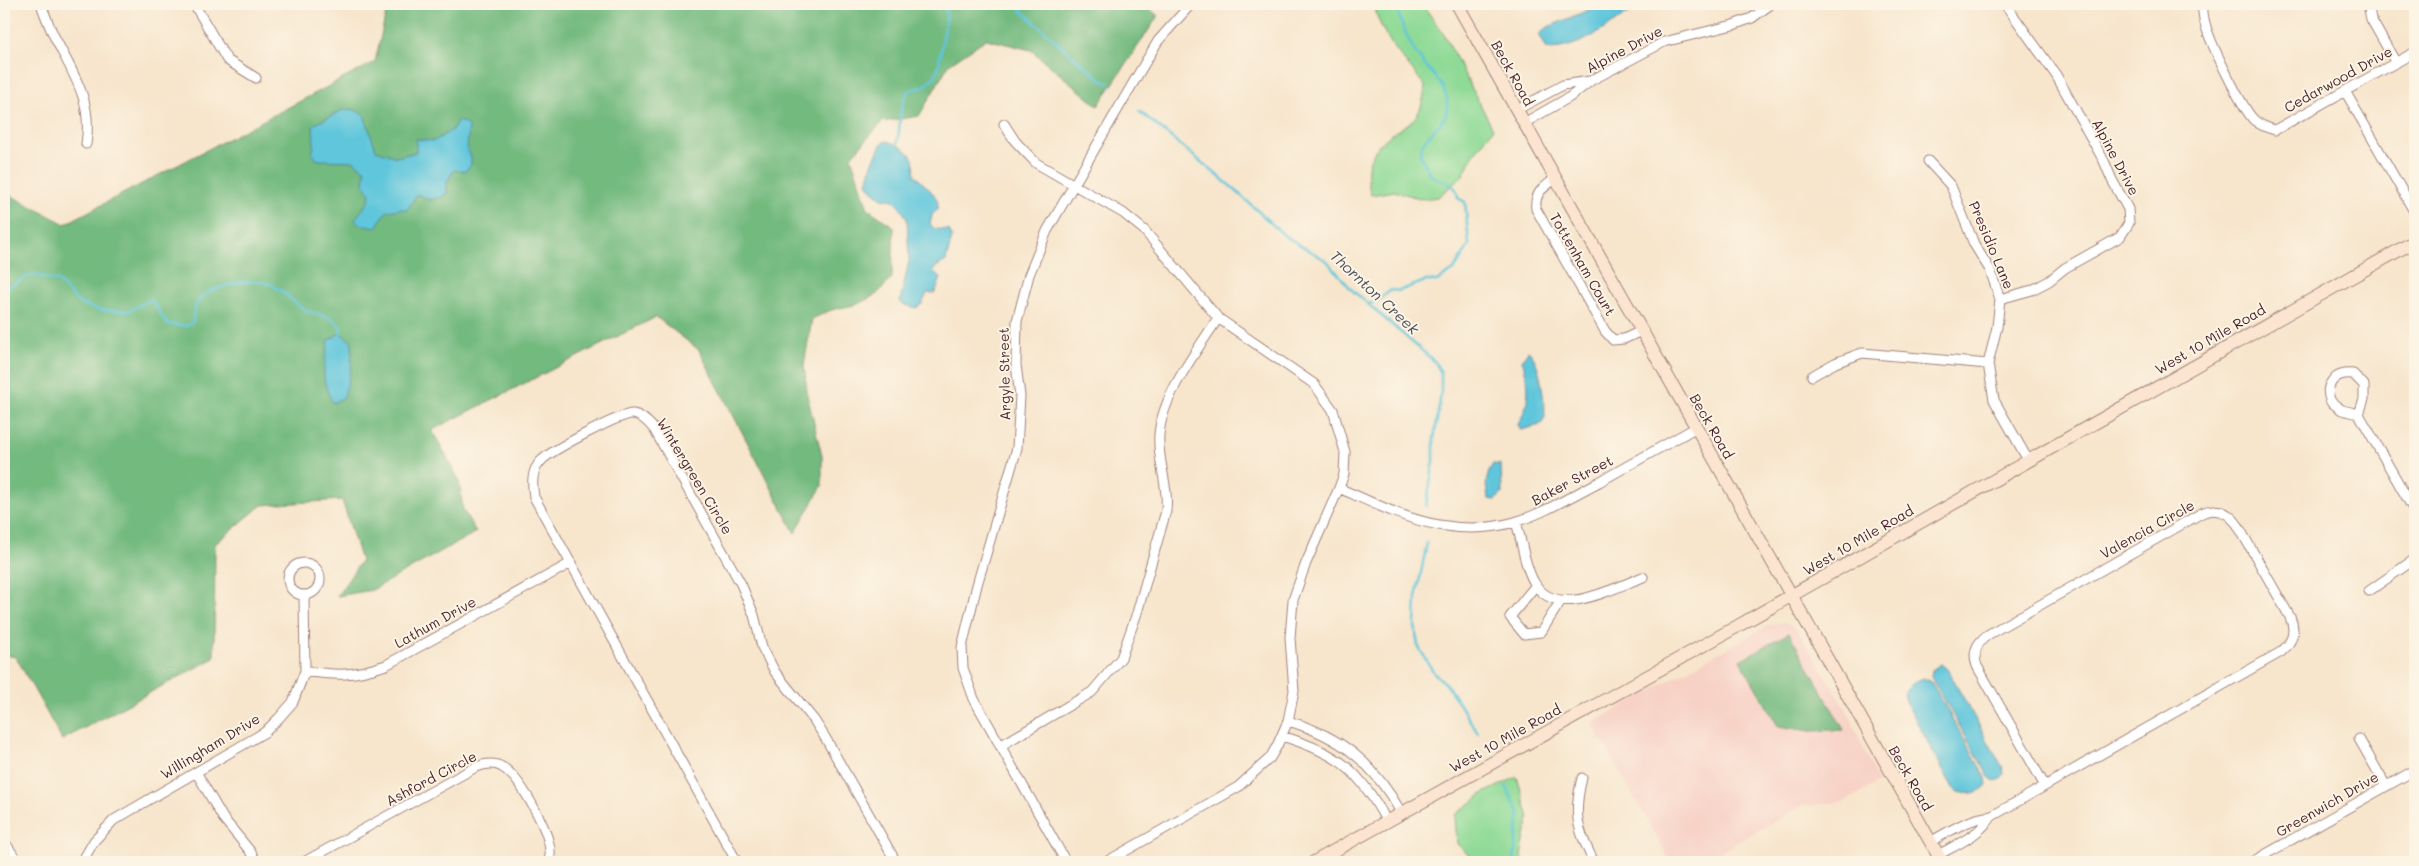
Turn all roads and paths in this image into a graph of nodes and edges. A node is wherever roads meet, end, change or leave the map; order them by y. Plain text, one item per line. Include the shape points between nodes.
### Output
1 (41, 4) edge
2 (194, 4) edge
3 (1191, 4) edge
4 (1457, 4) edge
5 (1771, 4) edge
6 (2005, 4) edge
7 (2202, 4) edge
8 (2368, 4) edge
9 (1180, 7) edge
10 (2415, 52) edge
11 (2396, 63) junction
12 (256, 78) dead end
13 (1592, 80) junction
14 (2345, 92) junction
15 (1516, 110) junction
16 (1524, 123) junction
17 (1004, 124) dead end
18 (86, 144) dead end
19 (1928, 161) dead end
20 (1555, 179) junction
21 (1074, 183) junction
22 (2415, 213) edge
23 (2415, 241) edge
24 (2000, 299) junction
25 (1218, 318) junction
26 (1641, 331) junction
27 (1988, 364) junction
28 (1812, 376) dead end
29 (2359, 414) junction
30 (1695, 428) junction
31 (2028, 460) junction
32 (1339, 488) junction
33 (2415, 512) edge
34 (1516, 522) junction
35 (2415, 559) edge
36 (571, 563) junction
37 (1643, 577) dead end
38 (1536, 585) junction
39 (2369, 591) dead end
40 (304, 595) dead end
41 (1791, 595) junction
42 (1560, 602) junction
43 (304, 671) junction
44 (1288, 721) junction
45 (1282, 736) junction
46 (2359, 739) dead end
47 (1000, 746) junction
48 (1363, 760) junction
49 (1353, 770) junction
50 (2415, 770) edge
51 (196, 772) junction
52 (1582, 778) dead end
53 (2045, 786) junction
54 (2386, 786) junction
55 (1402, 814) junction
56 (1992, 816) junction
57 (1387, 822) junction
58 (4, 841) edge
59 (1930, 842) junction
60 (1940, 859) edge
61 (2258, 861) edge
62 (18, 862) edge
63 (82, 862) edge
64 (256, 862) edge
65 (304, 862) edge
66 (549, 862) edge
67 (737, 862) edge
68 (896, 862) edge
69 (1066, 862) edge
70 (1106, 862) edge
71 (1315, 862) edge
72 (1594, 862) edge

1 - 18 street via 52,34 86,102 89,128
2 - 12 street via 227,60
3 - 9 street, Argyle Street
4 - 15 main road, Beck Road
5 - 13 street, Alpine Drive via 1752,18 1733,25 1664,42
6 - 24 street, Alpine Drive via 2048,61 2128,209 2129,223 2120,238 2065,268 2049,281 2032,290
7 - 14 street, Cedarwood Drive via 2205,24 2215,50 2245,106 2254,119 2268,128 2275,130
8 - 11 street via 2371,20
9 - 21 street, Argyle Street
10 - 11 street, Cedarwood Drive
11 - 14 street, Cedarwood Drive
13 - 15 street via 1563,85
13 - 16 street, Alpine Drive via 1570,97
14 - 22 street
15 - 16 main road, Beck Road
16 - 20 main road, Beck Road
17 - 21 street via 1036,163
19 - 24 street, Presidio Lane via 1951,186
20 - 26 main road, Beck Road
20 - 26 street, Tottenham Court via 1540,190 1535,202 1536,210 1605,331 1613,340
21 - 25 street via 1144,230
21 - 47 street, Argyle Street via 1047,231 1029,275 1017,321 1018,448 962,647 963,668 969,688
23 - 31 main road, West 10 Mile Road
24 - 27 street, Presidio Lane
25 - 32 street via 1296,370 1324,394 1333,410 1345,452 1344,474
25 - 47 street via 1172,392 1162,418 1159,435 1161,467 1168,494 1166,511 1121,658 1092,692
26 - 30 main road, Beck Road
27 - 28 street via 1862,353
27 - 31 street, Presidio Lane via 1994,400
29 - 29 street via 2342,410 2331,402 2328,389 2338,375 2353,374 2364,385
29 - 33 street
30 - 34 street, Baker Street via 1559,505
30 - 41 main road, Beck Road
31 - 41 main road, West 10 Mile Road
32 - 34 street, Baker Street via 1394,512 1438,525 1465,528
32 - 44 street via 1293,600 1290,638 1294,691
34 - 38 street
35 - 39 street
36 - 43 street, Lathum Drive via 386,665 358,674
36 - 67 street, Wintergreen Circle
36 - 68 street, Wintergreen Circle via 534,497 531,482 536,468 541,460 555,451 622,416 633,414 645,419 654,429 741,584 754,615 762,647 775,672 818,726
37 - 42 street via 1578,600
38 - 42 street
38 - 42 street via 1510,617 1524,634 1541,632
40 - 43 street, Willingham Drive
41 - 55 main road, West 10 Mile Road
41 - 59 main road, Beck Road
43 - 51 street, Willingham Drive via 293,702 265,732
44 - 45 street
44 - 48 street via 1319,732
45 - 49 street via 1316,748
45 - 70 street via 1270,758 1238,787
46 - 54 street
47 - 69 street, Argyle Street
48 - 49 street
48 - 55 street via 1380,778
49 - 57 street via 1367,786
50 - 54 street, Greenwich Drive
51 - 63 street, Willingham Drive via 114,820 94,841
51 - 64 street via 223,818
52 - 72 street via 1576,820
53 - 53 street, Valencia Circle via 2289,645 2293,631 2290,617 2229,515 2220,510 2205,512 1980,642 1975,652 1977,666
53 - 56 street, Valencia Circle
54 - 61 street, Greenwich Drive
55 - 57 main road, West 10 Mile Road
56 - 59 street, Valencia Circle via 1969,820
56 - 60 street, Valencia Circle via 1984,828
57 - 71 main road, West 10 Mile Road
58 - 62 street
59 - 60 main road, Beck Road
65 - 66 street, Ashford Circle via 476,767 487,764 501,766 512,774 546,832

